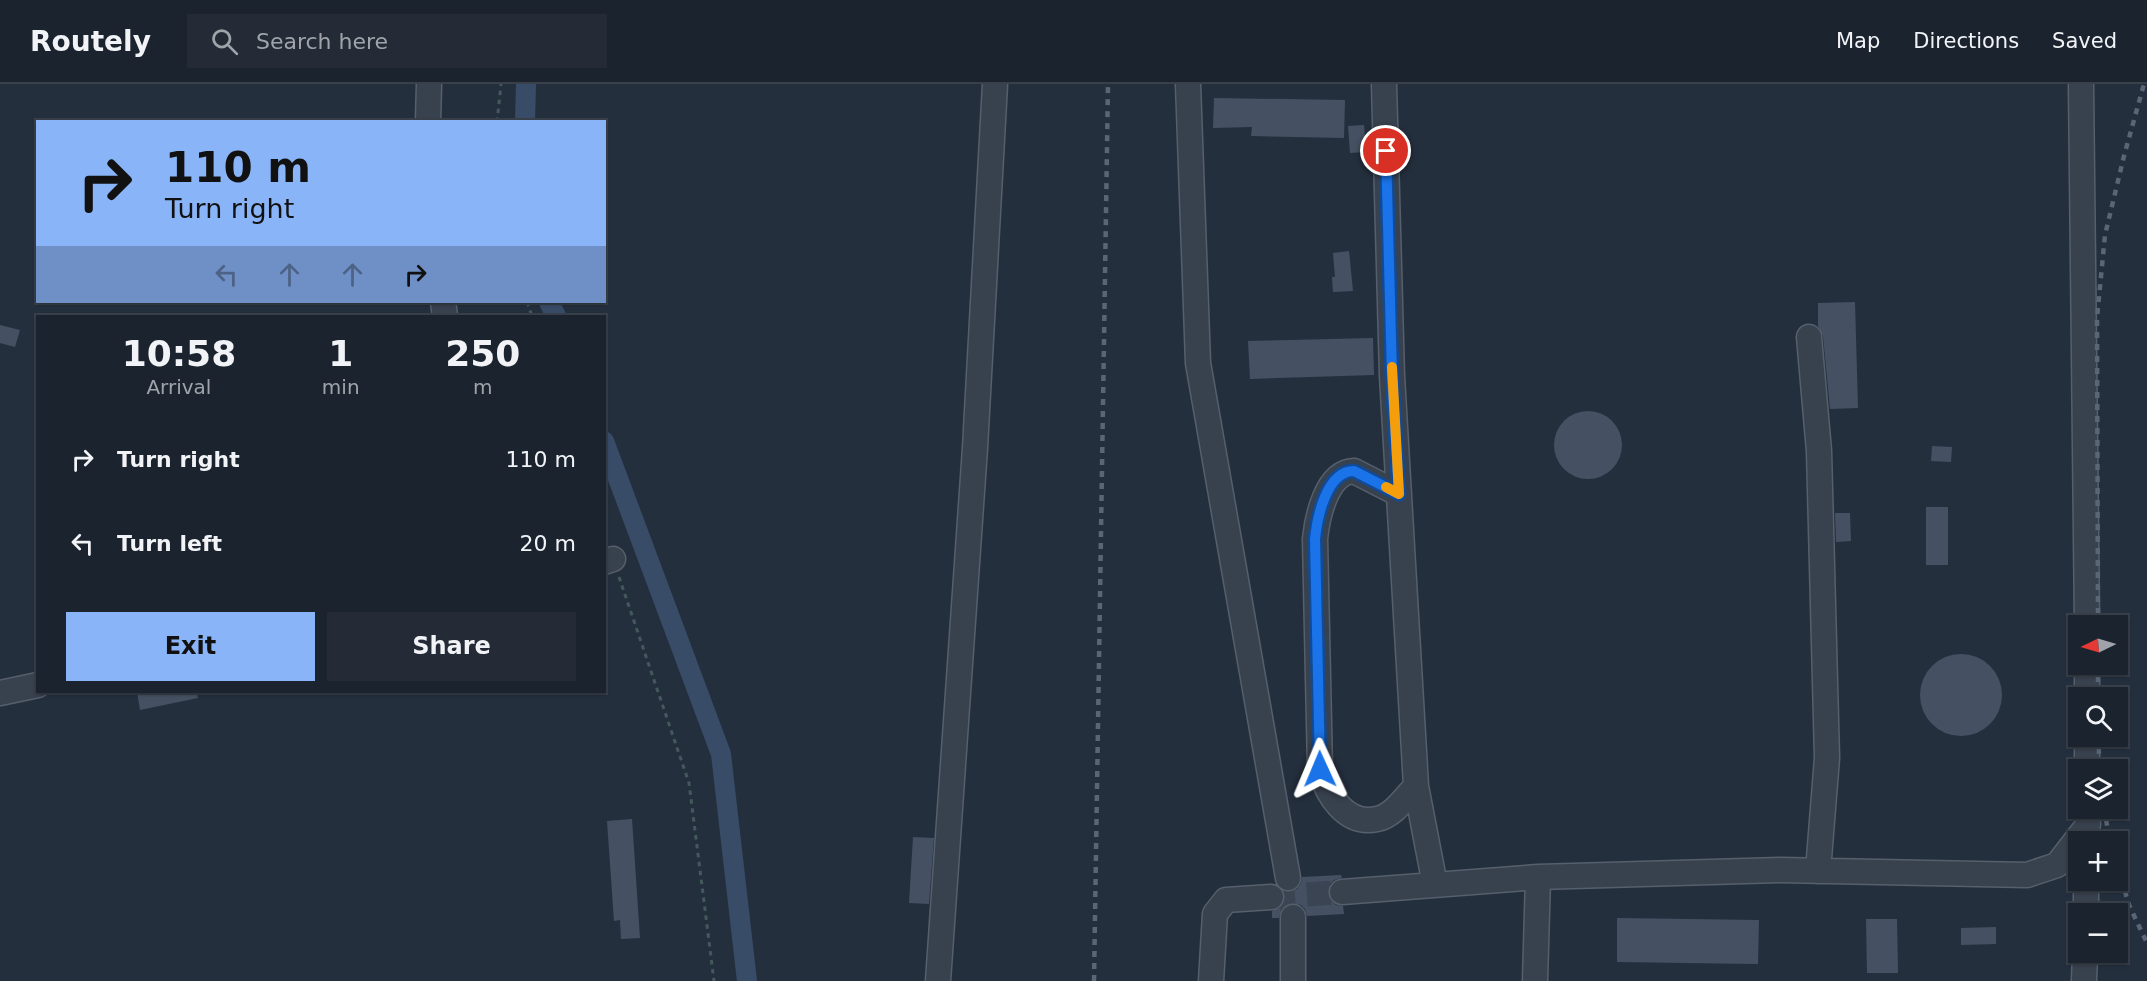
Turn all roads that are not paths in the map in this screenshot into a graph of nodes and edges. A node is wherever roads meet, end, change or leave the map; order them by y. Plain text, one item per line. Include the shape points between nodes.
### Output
1 (429, 84) edge
2 (995, 84) edge
3 (1188, 84) edge
4 (1384, 84) edge
5 (2081, 84) edge
6 (428, 120) edge
7 (1809, 337) dead end
8 (1399, 494) junction
9 (2087, 615) edge
10 (36, 685) edge
11 (0, 693) edge
12 (1416, 786) junction
13 (2087, 825) edge
14 (1818, 871) junction
15 (1538, 877) junction
16 (1288, 878) dead end
17 (1435, 885) junction
18 (1342, 892) tunnel mouth
19 (1271, 897) tunnel mouth
20 (1293, 917) dead end
21 (2085, 963) edge
22 (938, 981) edge
23 (1211, 981) edge
24 (1293, 981) edge
25 (1535, 981) edge
26 (2084, 981) edge

1 - 6 street
2 - 22 street
3 - 16 street via 1198,363
4 - 8 street
5 - 9 street
7 - 14 street via 1819,451 1827,758
8 - 12 street
8 - 12 street via 1348,471 1335,481 1317,518 1320,769 1334,802 1361,818 1377,819 1393,810
10 - 11 street
12 - 17 street
13 - 14 street via 2057,865 2027,875
14 - 15 street
15 - 17 street
15 - 25 street
17 - 18 street
19 - 23 street via 1226,900 1215,914
20 - 24 street
21 - 26 street

